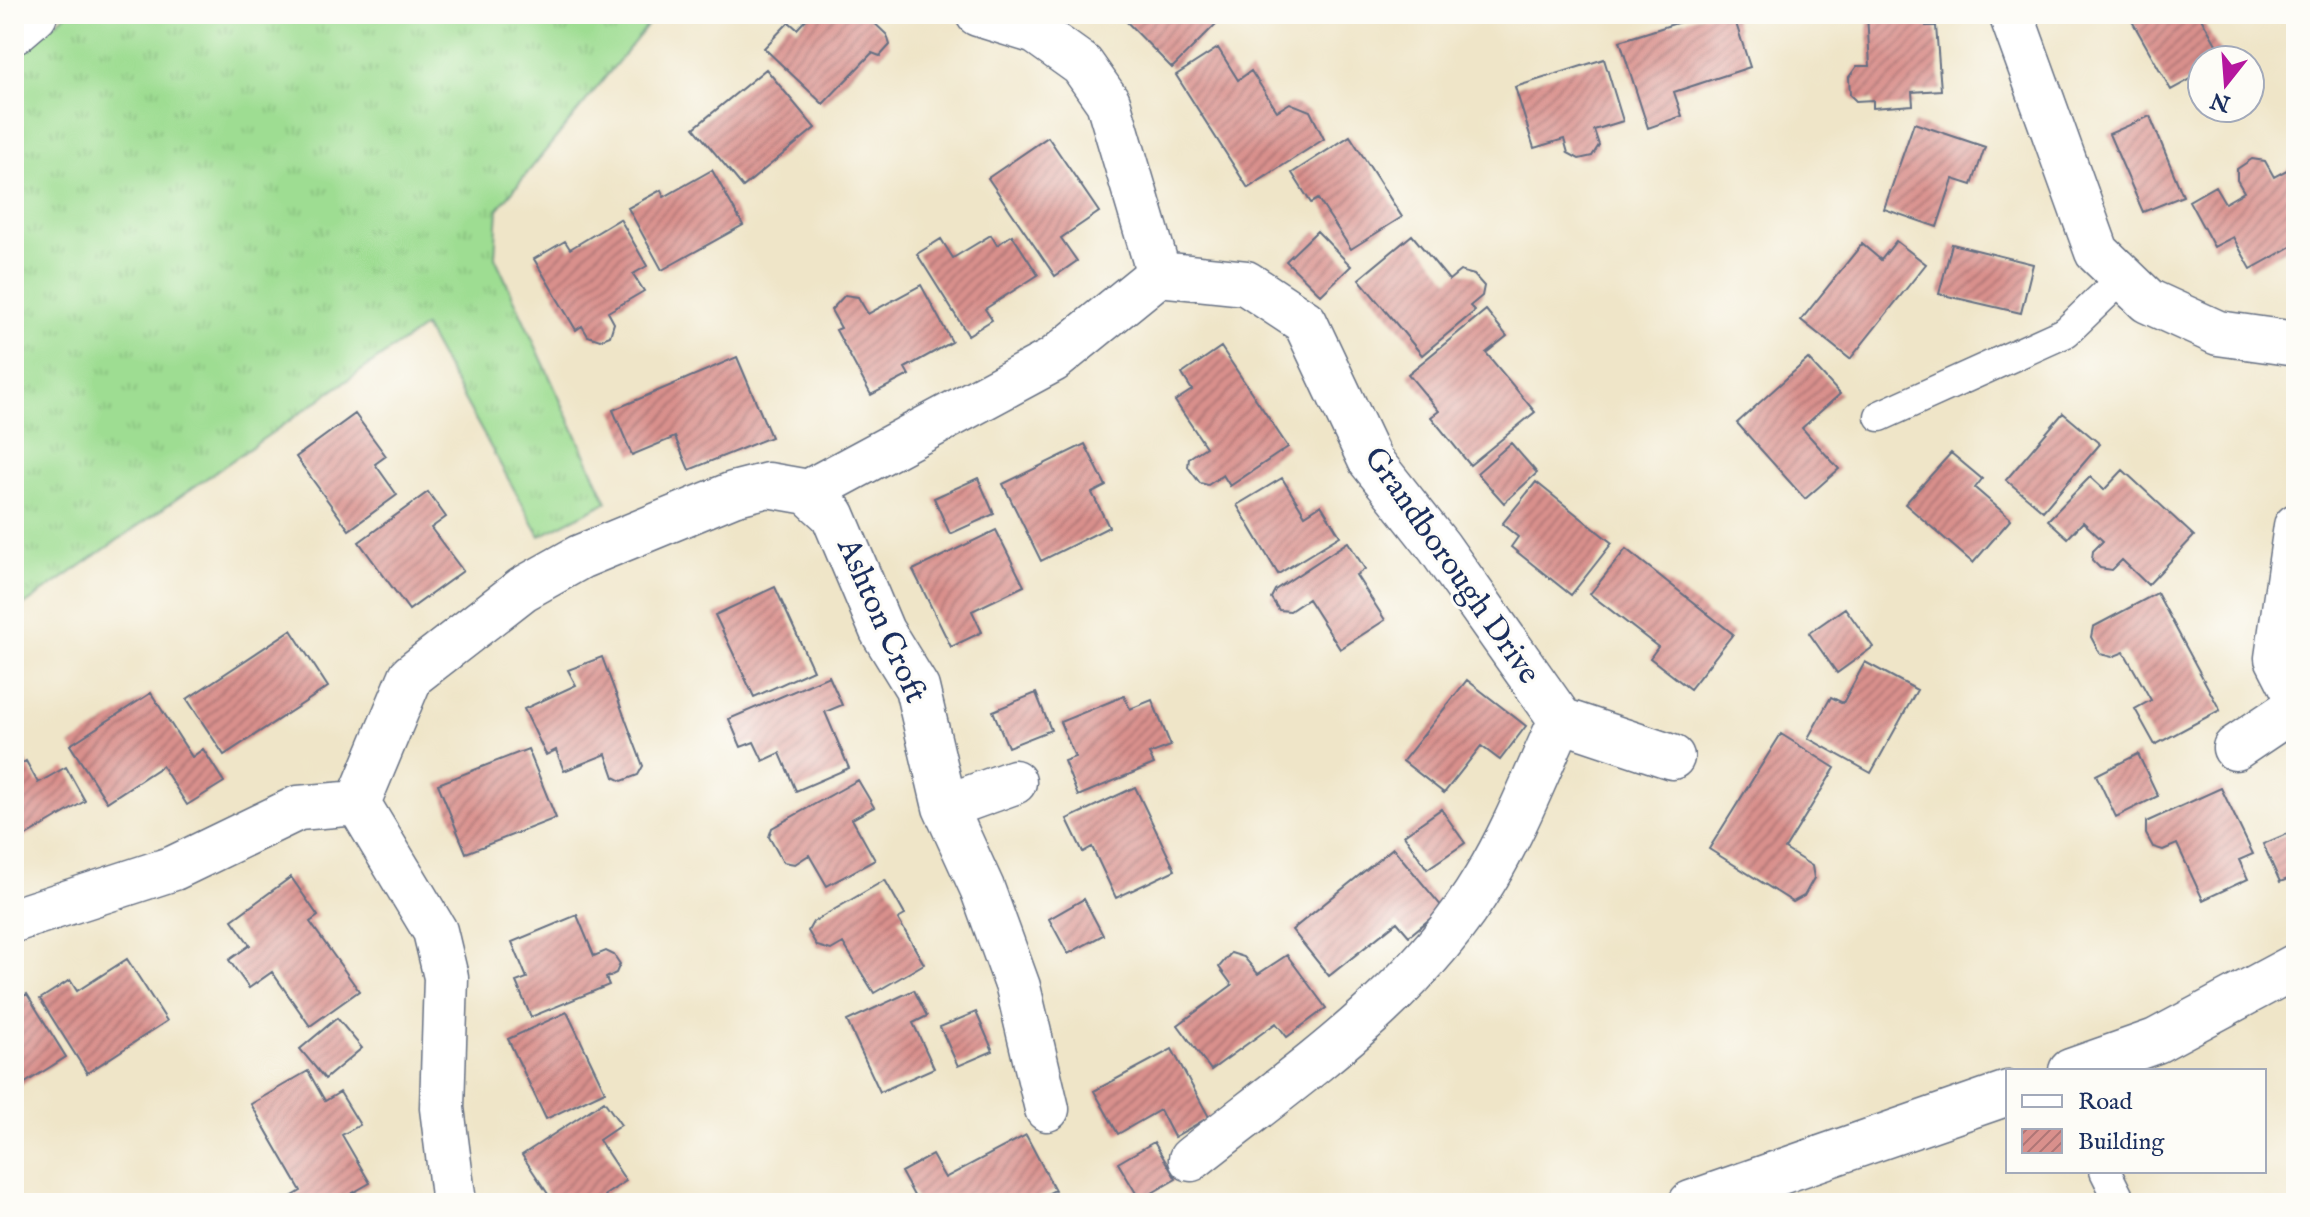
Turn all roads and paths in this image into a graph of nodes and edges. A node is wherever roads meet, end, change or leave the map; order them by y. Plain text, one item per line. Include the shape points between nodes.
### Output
1 (35, 14) edge
2 (978, 14) edge
3 (2011, 14) edge
4 (14, 32) edge
5 (1159, 274) junction
6 (2123, 277) junction
7 (2296, 344) edge
8 (1880, 416) dead end
9 (808, 492) junction
10 (2296, 526) edge
11 (2296, 695) edge
12 (2296, 707) edge
13 (1561, 720) junction
14 (2235, 748) dead end
15 (1672, 757) dead end
16 (1014, 782) dead end
17 (358, 803) junction
18 (945, 807) junction
19 (14, 920) edge
20 (2296, 966) edge
21 (2077, 1069) edge
22 (2006, 1094) edge
23 (1047, 1109) dead end
24 (1191, 1159) dead end
25 (2106, 1173) edge
26 (454, 1203) edge
27 (1691, 1203) edge
28 (2121, 1203) edge

1 - 4 street
2 - 5 street via 1036,32 1082,65 1108,102
3 - 6 street via 2097,252
5 - 9 street via 1053,360
5 - 13 street, Grandborough Drive via 1246,283 1305,322 1370,460 1439,547
6 - 7 street via 2148,301 2218,333
6 - 8 lane via 2066,332
9 - 17 street via 768,485 733,494 580,557 523,589 411,676
9 - 18 street, Ashton Croft via 833,515 882,631 917,688
10 - 11 street via 2277,658
12 - 14 street
13 - 15 street
13 - 24 street via 1486,879 1452,926 1375,1013
16 - 18 street
17 - 19 street via 298,808 174,868
17 - 26 street via 435,931 446,977 442,1108
18 - 23 street, Ashton Croft via 1018,987
20 - 21 street via 2156,1041
22 - 27 street
25 - 28 lane

